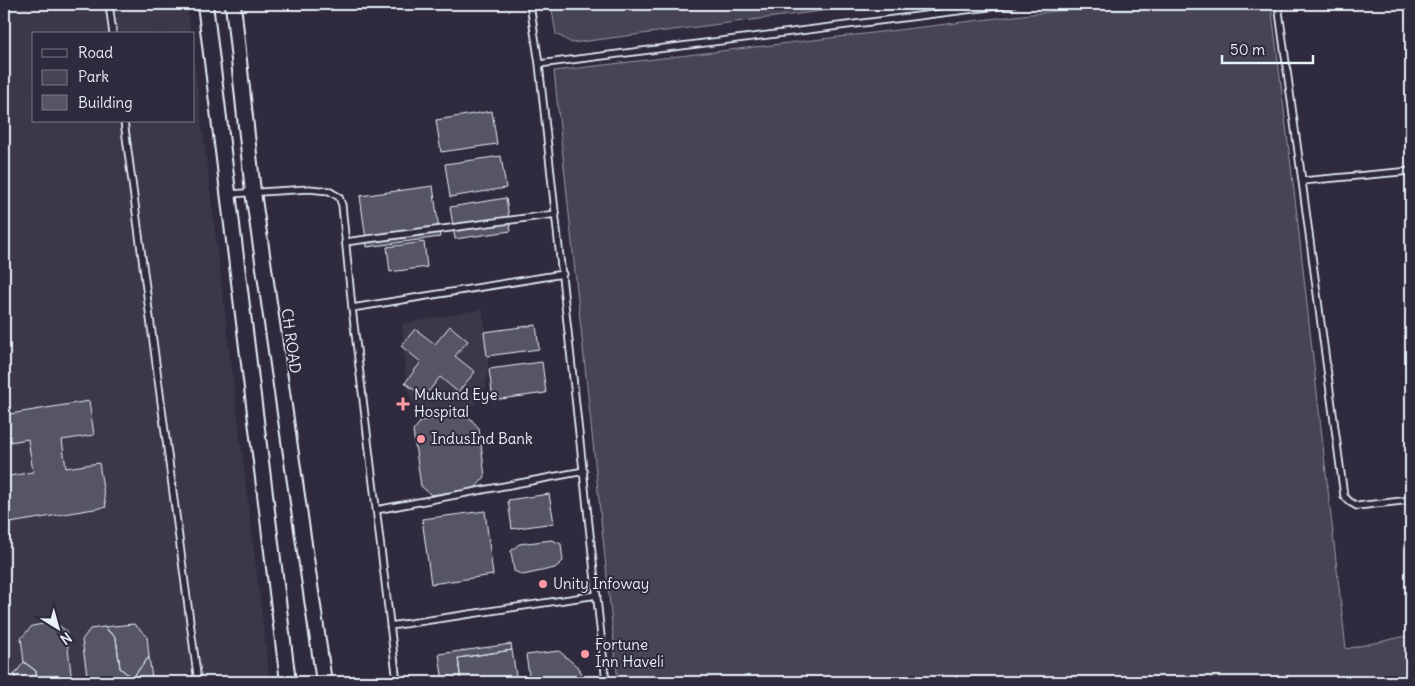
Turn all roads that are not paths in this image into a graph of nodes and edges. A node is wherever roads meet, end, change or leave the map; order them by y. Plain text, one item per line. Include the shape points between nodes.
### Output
1 (109, 4) edge
2 (205, 4) edge
3 (233, 4) edge
4 (530, 4) edge
5 (1012, 4) edge
6 (1278, 4) edge
7 (113, 32) edge
8 (539, 64) junction
9 (124, 122) edge
10 (1411, 171) edge
11 (1302, 181) junction
12 (253, 192) junction
13 (227, 194) junction
14 (556, 214) junction
15 (345, 242) junction
16 (563, 274) junction
17 (352, 308) junction
18 (584, 471) junction
19 (1411, 500) edge
20 (376, 510) junction
21 (597, 595) junction
22 (390, 626) junction
23 (198, 682) edge
24 (288, 682) edge
25 (324, 682) edge
26 (397, 682) edge
27 (606, 682) edge

1 - 7 lane
2 - 13 street
3 - 12 street, CH ROAD
4 - 8 lane
5 - 8 lane
6 - 11 lane
8 - 14 lane
9 - 23 lane
10 - 11 lane
11 - 19 lane via 1344,496 1357,506
12 - 13 lane
12 - 15 lane via 328,191 339,197 342,205
12 - 25 street, CH ROAD
13 - 24 street
14 - 15 lane
14 - 16 lane
15 - 17 lane
16 - 17 lane
16 - 18 lane
17 - 20 lane
18 - 20 lane
18 - 21 lane
20 - 22 lane
21 - 22 lane
21 - 27 lane
22 - 26 lane

